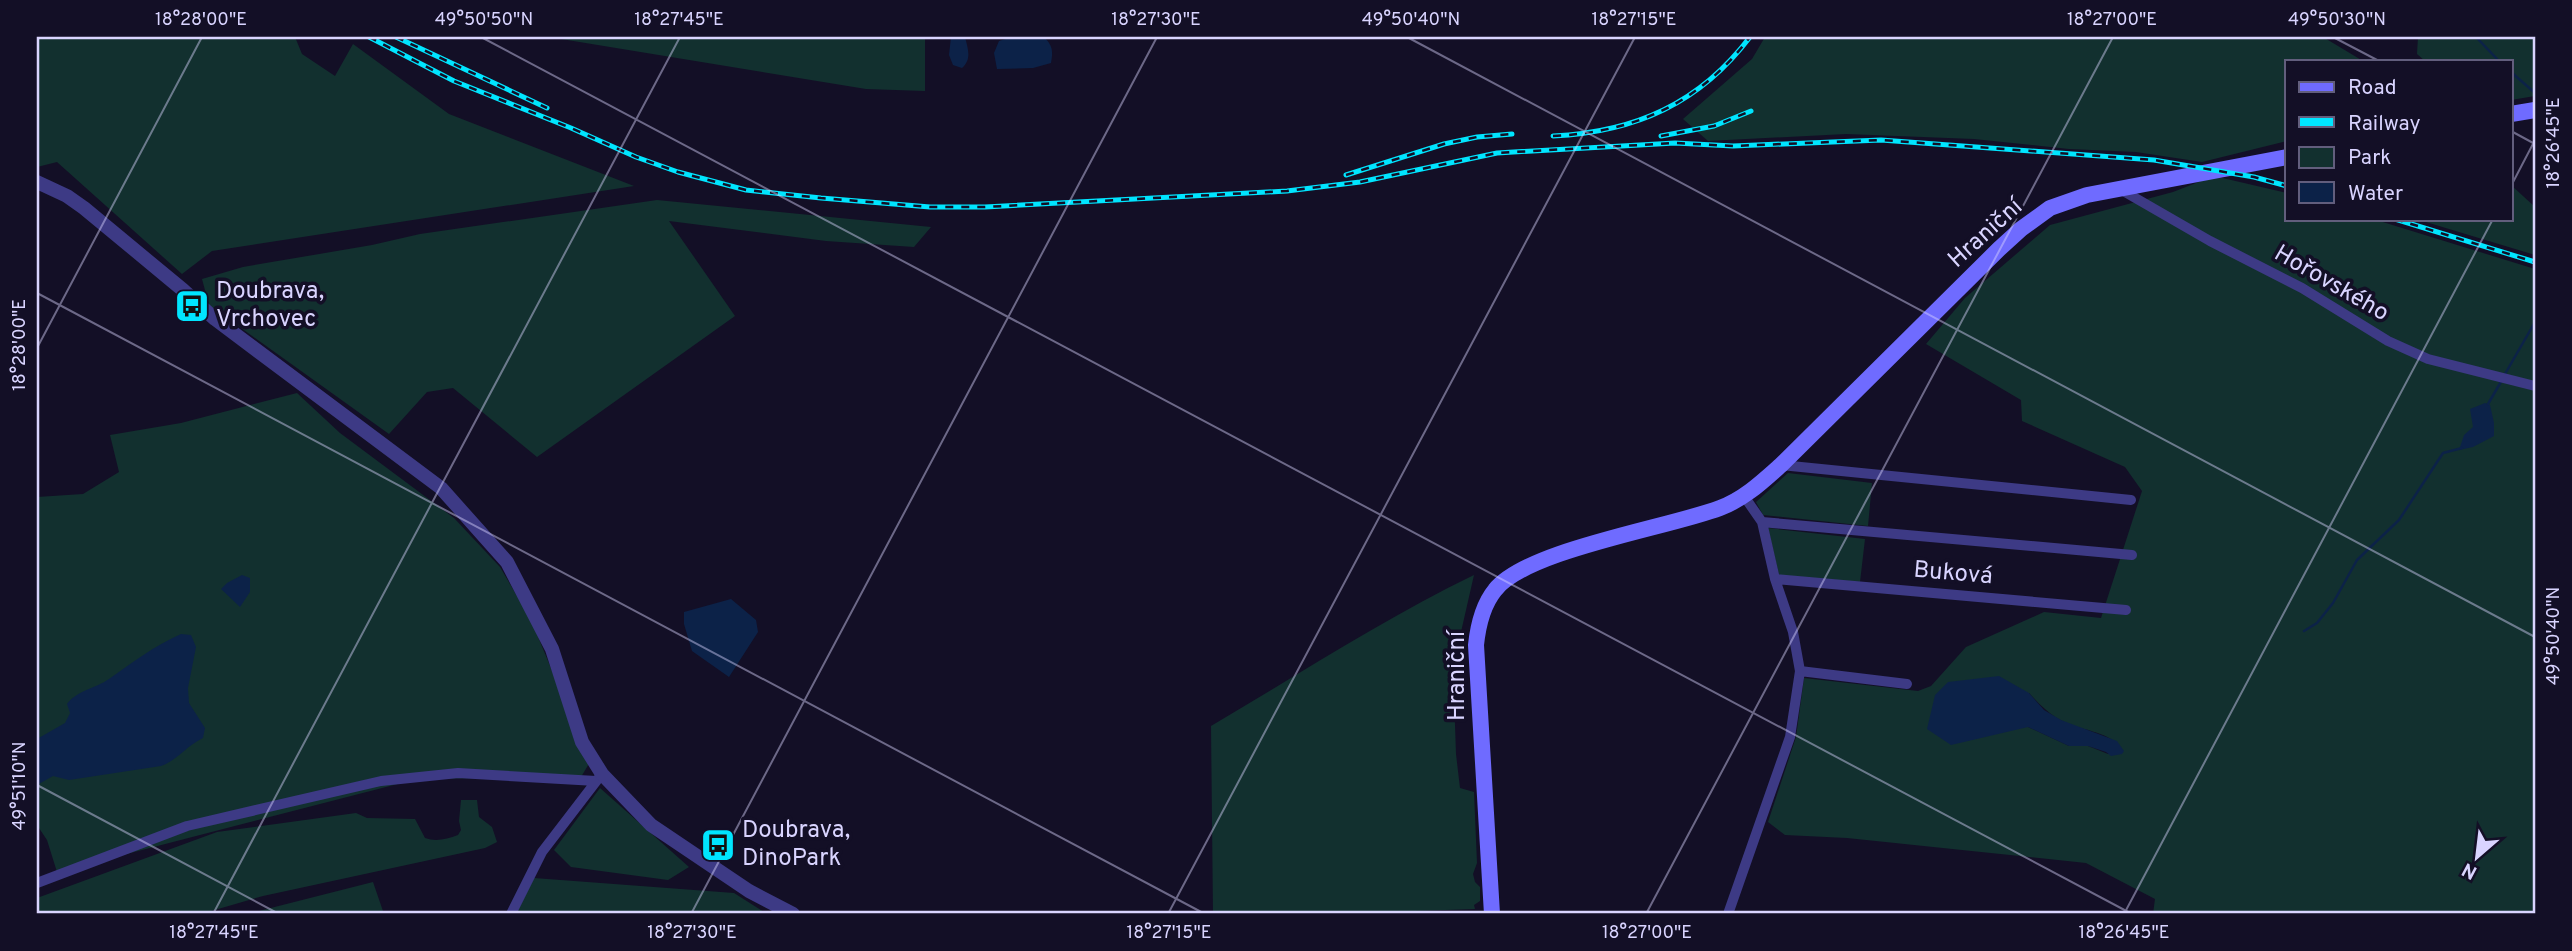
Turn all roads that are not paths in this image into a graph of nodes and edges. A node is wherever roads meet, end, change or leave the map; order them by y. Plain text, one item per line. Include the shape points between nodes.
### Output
1 (2535, 110) edge
2 (2512, 114) edge
3 (2285, 157) edge
4 (37, 182) edge
5 (2118, 188) junction
6 (2535, 386) edge
7 (1781, 465) junction
8 (1744, 496) junction
9 (2131, 500) dead end
10 (1762, 523) junction
11 (2132, 555) dead end
12 (1775, 579) junction
13 (2126, 610) dead end
14 (1800, 671) junction
15 (1908, 684) dead end
16 (599, 777) junction
17 (37, 883) edge
18 (511, 914) edge
19 (793, 914) edge
20 (1492, 914) edge
21 (1728, 914) edge

1 - 2 main road
3 - 5 main road, Hraniční
4 - 16 street via 84,208 215,319 441,488 507,562 552,649 582,742
5 - 6 street, Hořovského via 2388,341 2428,359
5 - 7 main road, Hraniční via 2061,203 2021,229
7 - 8 main road, Hraniční
7 - 9 street
8 - 10 street
8 - 20 main road, Hraniční via 1697,516 1531,565 1504,580 1489,599 1476,645
10 - 11 street
10 - 12 street
12 - 13 street, Buková
12 - 14 street
14 - 15 street
14 - 21 street via 1790,737
16 - 17 street via 458,773 381,781 187,826
16 - 18 street via 542,852
16 - 19 street via 651,825 749,891

